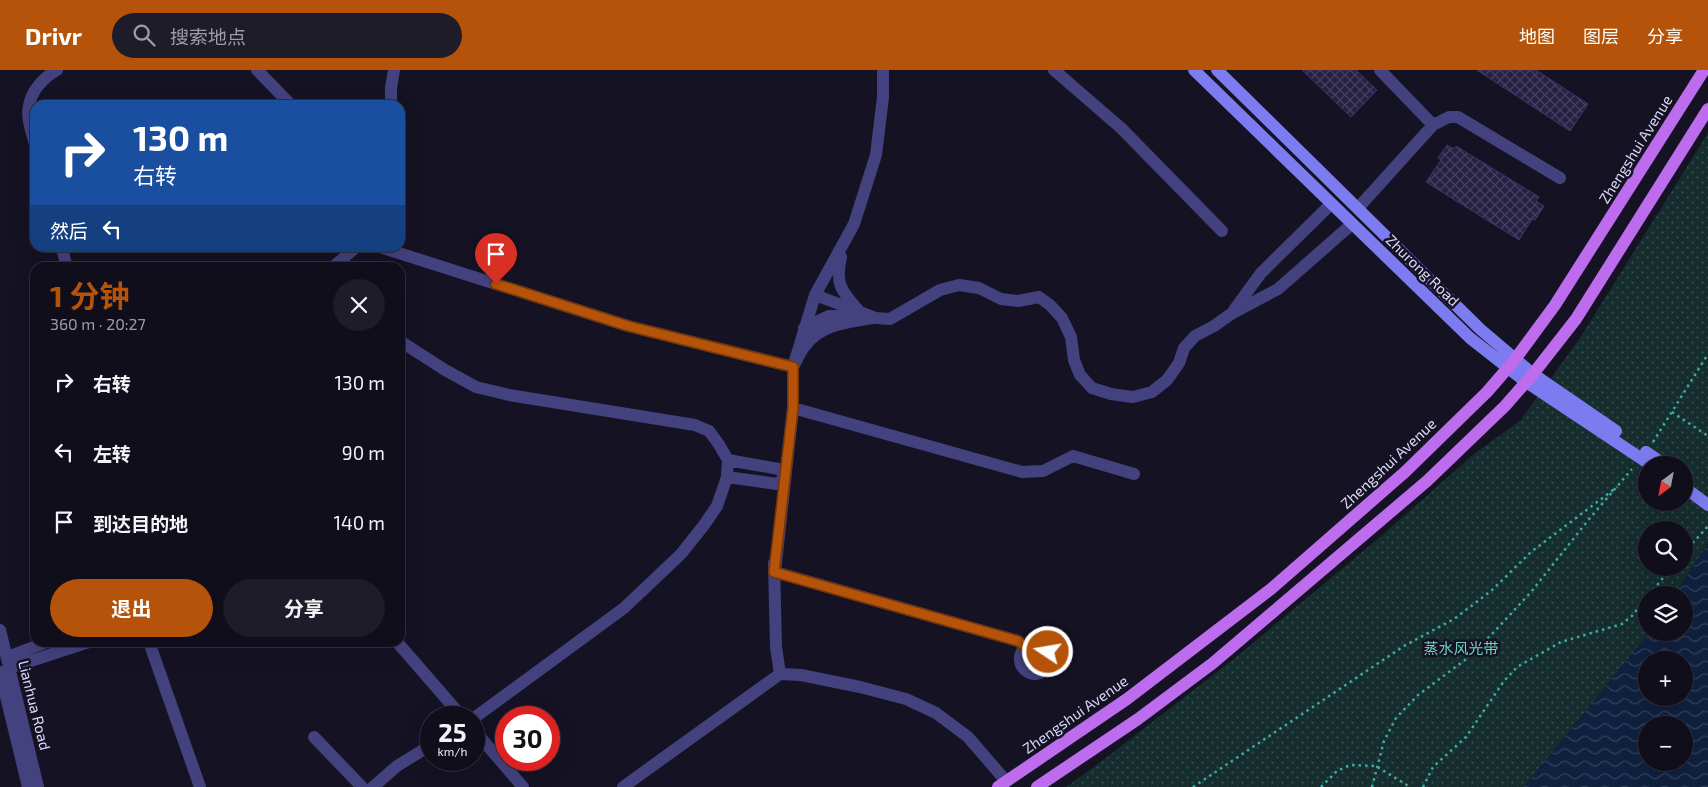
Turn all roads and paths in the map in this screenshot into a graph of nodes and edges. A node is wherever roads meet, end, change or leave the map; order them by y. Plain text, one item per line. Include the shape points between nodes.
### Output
1 (56, 70) edge
2 (257, 70) edge
3 (394, 70) edge
4 (883, 70) edge
5 (1054, 70) edge
6 (1194, 70) edge
7 (1218, 70) edge
8 (1380, 70) edge
9 (1704, 70) edge
10 (31, 100) edge
11 (286, 100) edge
12 (391, 100) edge
13 (30, 102) edge
14 (1708, 109) edge
15 (1433, 125) junction
16 (30, 126) edge
17 (1560, 178) dead end
18 (1331, 204) junction
19 (1358, 208) junction
20 (1352, 224) junction
21 (1222, 231) dead end
22 (844, 245) junction
23 (350, 252) edge
24 (396, 252) edge
25 (339, 262) edge
26 (815, 295) junction
27 (860, 312) junction
28 (1231, 314) junction
29 (876, 318) junction
30 (804, 328) junction
31 (405, 349) edge
32 (1708, 354) edge
33 (1512, 363) junction
34 (793, 367) junction
35 (1529, 378) junction
36 (793, 408) junction
37 (1672, 412) junction
38 (1708, 436) edge
39 (1643, 456) edge
40 (1647, 456) edge
41 (728, 460) junction
42 (1638, 466) edge
43 (1134, 474) dead end
44 (727, 477) junction
45 (780, 477) junction
46 (1617, 487) junction
47 (1693, 489) edge
48 (1693, 491) edge
49 (1708, 496) edge
50 (1708, 505) edge
51 (1708, 526) edge
52 (1693, 543) edge
53 (774, 572) junction
54 (1665, 576) edge
55 (1657, 586) edge
56 (1638, 608) edge
57 (0, 630) edge
58 (37, 647) edge
59 (70, 647) edge
60 (151, 647) edge
61 (401, 647) edge
62 (1026, 647) dead end
63 (3, 665) edge
64 (780, 674) junction
65 (453, 706) edge
66 (485, 710) edge
67 (314, 737) dead end
68 (485, 743) edge
69 (420, 752) edge
70 (1376, 766) junction
71 (1002, 784) edge
72 (28, 787) edge
73 (38, 787) edge
74 (200, 787) edge
75 (362, 787) edge
76 (373, 787) edge
77 (523, 787) edge
78 (623, 787) edge
79 (1037, 787) edge
80 (1193, 787) edge
81 (1321, 787) edge
82 (1367, 787) edge
83 (1372, 787) edge
84 (1410, 787) edge
85 (1423, 787) edge

1 - 10 street via 47,75
2 - 11 street
3 - 12 street
4 - 22 street via 884,97 876,155
5 - 21 street via 1121,128
6 - 18 main road, Zhurong Road
7 - 19 main road, Zhurong Road
8 - 15 street
9 - 33 main road, Zhengshui Avenue via 1555,306
13 - 16 street
14 - 35 main road via 1576,319
15 - 17 street via 1449,117 1458,117
15 - 19 street
18 - 20 main road, Zhurong Road
18 - 28 street via 1261,273
19 - 33 main road, Zhurong Road
20 - 28 street via 1278,288
20 - 33 main road, Zhurong Road via 1470,338
22 - 26 street
22 - 27 street via 838,272 839,286
23 - 25 street
24 - 34 street via 628,326
26 - 27 street
26 - 30 street
27 - 29 street
28 - 29 street via 1195,336 1184,348 1179,363 1167,380 1152,392 1133,398 1092,388 1080,375 1071,337 1062,318 1039,297 1018,301 1001,299 979,288 960,285 940,290 890,319
29 - 30 street via 840,314
29 - 34 street via 826,328 805,345
30 - 34 street
31 - 41 street via 476,387 695,425 710,431
32 - 37 path
33 - 35 main road, Zhurong Road
33 - 71 main road, Zhengshui Avenue via 1405,472 1271,589 1127,699
34 - 36 street
35 - 39 main road, Zhurong Road
35 - 79 main road via 1427,482 1214,663
36 - 43 street via 1022,472 1043,471 1074,456
36 - 45 street
37 - 38 path
37 - 40 path
41 - 44 street
41 - 45 street
42 - 46 path
44 - 45 street
44 - 66 street via 717,506 704,525 680,554 624,608
45 - 53 street via 774,523
46 - 70 path via 1493,633 1418,695 1396,718
46 - 80 path via 1531,552 1491,591 1454,619 1404,646
47 - 49 main road
48 - 50 main road
51 - 52 path
53 - 62 street via 1018,641
53 - 64 street
54 - 55 path
56 - 85 path via 1622,624 1561,642 1517,667 1466,737 1433,767
57 - 63 street, Lianhua Road
58 - 63 street
59 - 63 street
60 - 74 street
61 - 65 street
63 - 72 street, Lianhua Road
63 - 73 street, Lianhua Road
64 - 71 street via 801,675 906,698 968,737
64 - 78 street
67 - 75 street
68 - 77 street
69 - 76 street
70 - 81 path via 1350,765
70 - 83 path
70 - 84 path
82 - 83 path

